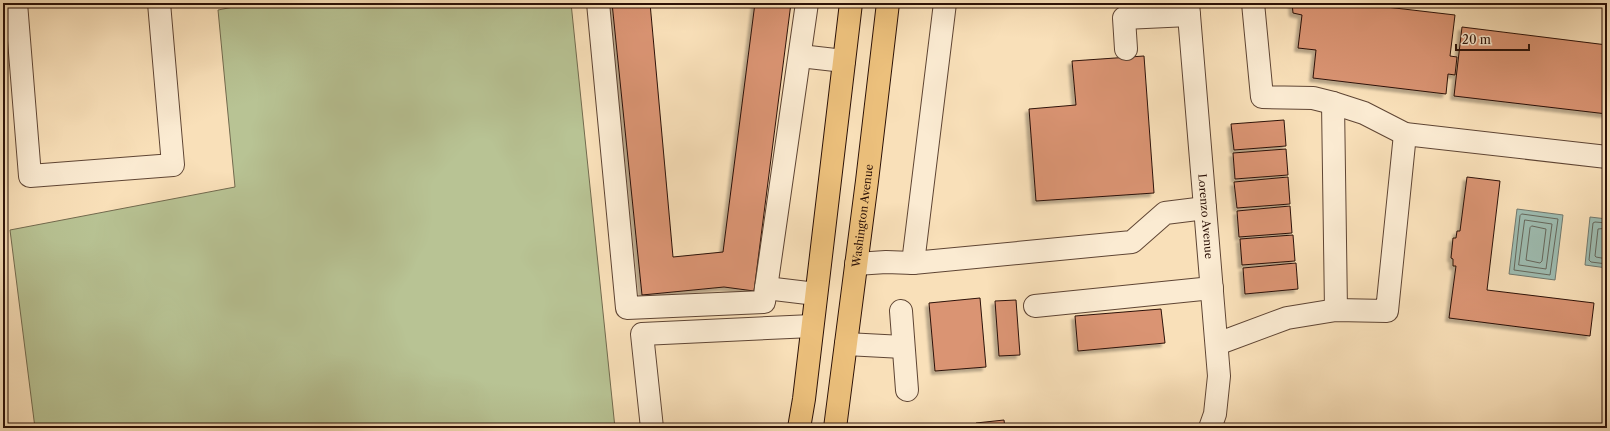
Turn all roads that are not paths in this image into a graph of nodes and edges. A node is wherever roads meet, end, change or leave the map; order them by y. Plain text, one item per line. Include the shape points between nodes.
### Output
1 (16, 3) edge
2 (160, 3) edge
3 (598, 3) edge
4 (807, 3) edge
5 (851, 3) edge
6 (888, 3) edge
7 (945, 3) edge
8 (1252, 3) edge
9 (1189, 9) edge
10 (1126, 50) dead end
11 (800, 56) junction
12 (844, 60) junction
13 (1333, 103) junction
14 (1405, 134) junction
15 (1607, 157) edge
16 (1205, 208) junction
17 (913, 263) junction
18 (856, 264) junction
19 (766, 288) junction
20 (1212, 288) junction
21 (816, 294) junction
22 (1035, 306) dead end
23 (1336, 310) junction
24 (901, 311) dead end
25 (812, 326) junction
26 (846, 344) junction
27 (1217, 344) junction
28 (904, 347) junction
29 (906, 390) dead end
30 (652, 428) edge
31 (799, 428) edge
32 (835, 428) edge
33 (1210, 428) edge

1 - 2 street via 30,176 173,165
3 - 19 street via 627,308 764,302
4 - 11 street
5 - 12 main road
6 - 18 main road, Washington Avenue
7 - 17 street
8 - 13 street via 1262,97 1313,98
9 - 10 street via 1124,18
9 - 16 street, Lorenzo Avenue
11 - 12 street
11 - 19 street
12 - 21 main road
13 - 14 street via 1364,113
13 - 23 street
14 - 15 street
14 - 23 street via 1387,311
16 - 17 street via 1165,213 1132,242
16 - 20 street, Lorenzo Avenue
17 - 18 street
18 - 26 main road, Washington Avenue
19 - 21 street
20 - 22 street
20 - 27 street, Lorenzo Avenue
21 - 25 main road
23 - 27 street via 1287,318
24 - 28 street
25 - 30 street via 642,334
25 - 31 main road
26 - 28 street
26 - 32 main road, Washington Avenue
27 - 33 street, Lorenzo Avenue via 1219,376 1215,414
28 - 29 street

